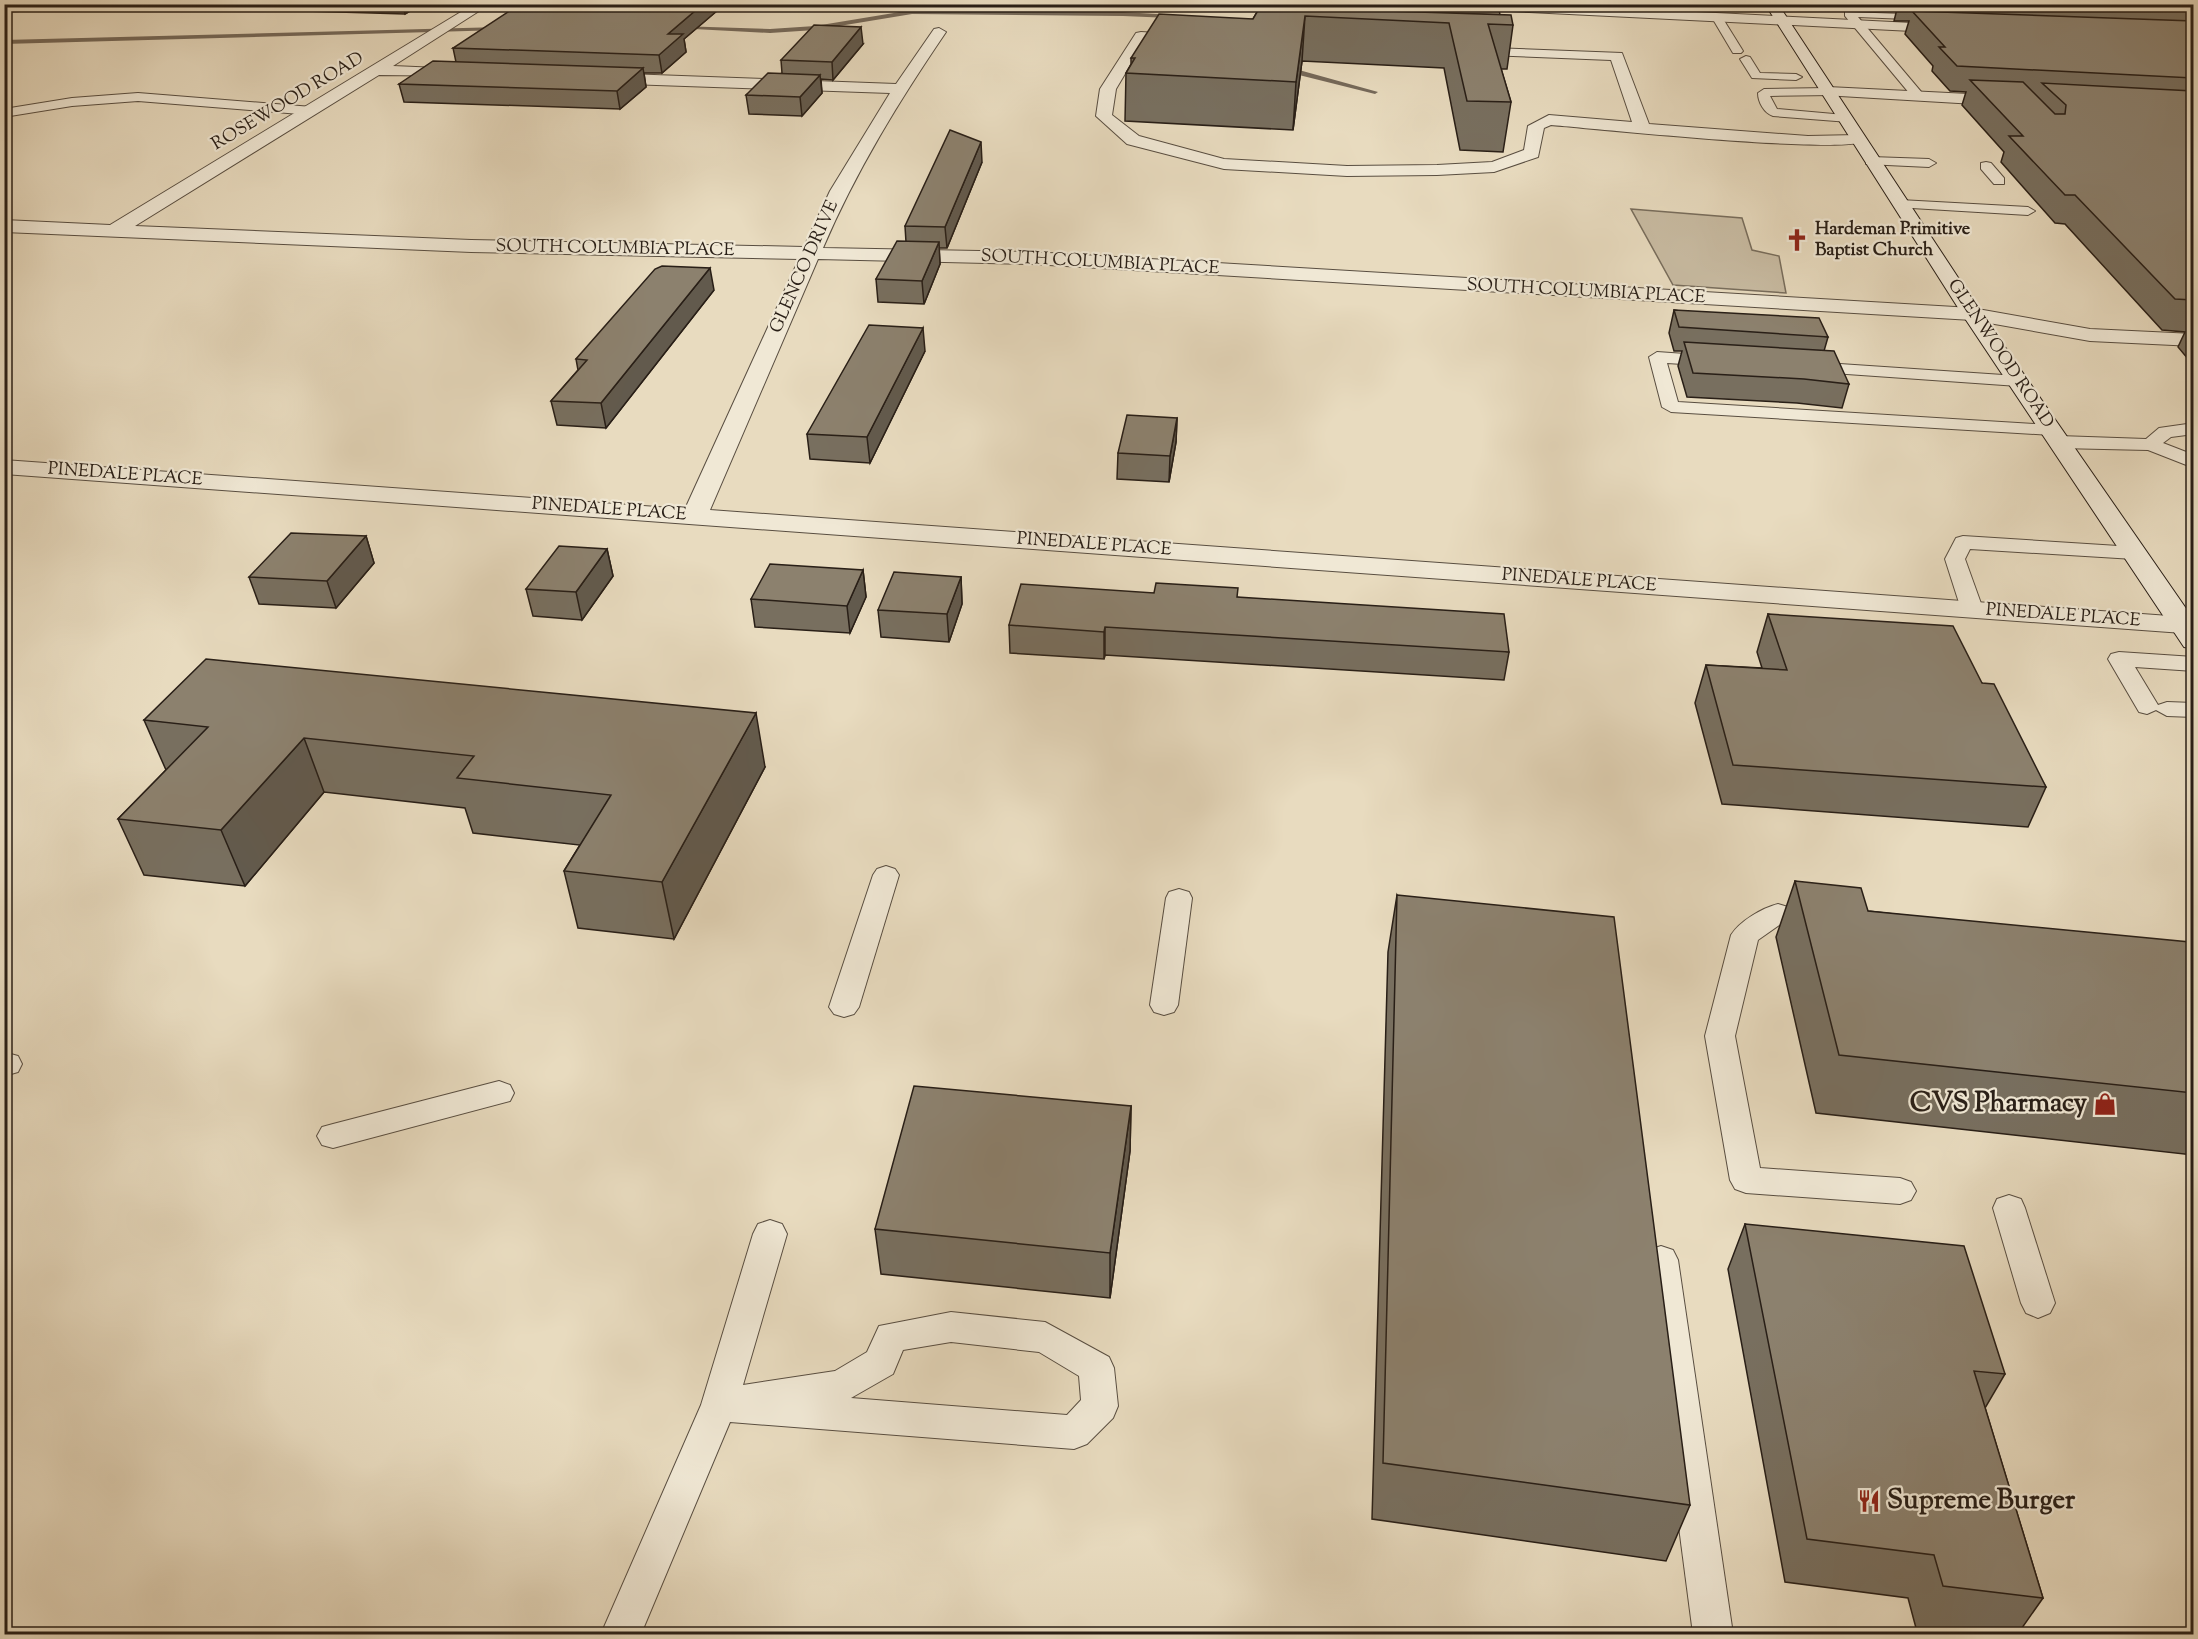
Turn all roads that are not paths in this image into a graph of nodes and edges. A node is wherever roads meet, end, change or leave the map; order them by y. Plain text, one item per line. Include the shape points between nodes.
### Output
1 (484, 4) edge
2 (621, 4) edge
3 (747, 4) edge
4 (1448, 4) edge
5 (1845, 9) edge
6 (1776, 12) edge
7 (1708, 13) junction
8 (1951, 17) edge
9 (1859, 25) junction
10 (1963, 29) edge
11 (939, 32) dead end
12 (1208, 41) edge
13 (1451, 51) edge
14 (378, 70) junction
15 (473, 74) edge
16 (580, 78) edge
17 (1823, 85) junction
18 (900, 89) junction
19 (1919, 97) junction
20 (2030, 102) edge
21 (312, 111) junction
22 (4, 113) edge
23 (1845, 119) junction
24 (1642, 128) junction
25 (1858, 140) junction
26 (1929, 163) dead end
27 (1986, 166) dead end
28 (1885, 172) junction
29 (1999, 181) dead end
30 (1900, 204) junction
31 (2028, 211) dead end
32 (4, 226) edge
33 (112, 232) junction
34 (811, 252) junction
35 (1972, 314) junction
36 (2193, 340) edge
37 (1727, 362) edge
38 (1797, 366) edge
39 (2018, 381) junction
40 (2193, 428) edge
41 (2055, 436) junction
42 (2151, 445) junction
43 (2193, 462) edge
44 (4, 467) edge
45 (695, 516) junction
46 (2134, 553) junction
47 (1972, 609) junction
48 (2188, 633) edge
49 (2193, 664) edge
50 (2193, 710) edge
51 (886, 875) dead end
52 (1179, 898) dead end
53 (1778, 913) dead end
54 (1164, 1005) dead end
55 (844, 1007) dead end
56 (499, 1093) dead end
57 (333, 1136) dead end
58 (1900, 1191) dead end
59 (2009, 1208) dead end
60 (771, 1234) dead end
61 (1661, 1260) edge
62 (2038, 1302) dead end
63 (719, 1405) junction
64 (621, 1635) edge
65 (1713, 1635) edge

1 - 14 street, ROSEWOOD ROAD
2 - 3 street
4 - 7 street
5 - 8 lane
5 - 9 lane
6 - 7 street
6 - 9 street
6 - 17 street, GLENWOOD ROAD
7 - 17 lane via 1756,75
9 - 10 street
9 - 19 lane
11 - 18 street, GLENCO DRIVE
12 - 24 street via 1141,36 1108,89 1104,116 1133,140 1224,164 1347,171 1494,167 1532,153 1536,126 1549,120
13 - 24 street via 1617,56
14 - 15 street
14 - 21 street, ROSEWOOD ROAD
16 - 18 street
17 - 19 street
17 - 23 street, GLENWOOD ROAD
17 - 23 lane via 1764,93 1764,100 1773,112
18 - 34 street, GLENCO DRIVE via 839,192
19 - 20 street
21 - 22 lane via 138,97
21 - 33 street, ROSEWOOD ROAD
23 - 25 street, GLENWOOD ROAD
24 - 25 street via 1808,141
25 - 28 street, GLENWOOD ROAD
26 - 28 lane
27 - 29 lane
28 - 30 street, GLENWOOD ROAD
30 - 31 lane
30 - 35 street, GLENWOOD ROAD
32 - 33 street, SOUTH COLUMBIA PLACE
33 - 34 street, SOUTH COLUMBIA PLACE via 471,246
34 - 35 street, SOUTH COLUMBIA PLACE via 1032,258
34 - 45 street, GLENCO DRIVE
35 - 36 street, SOUTH COLUMBIA PLACE via 2090,335
35 - 39 street, GLENWOOD ROAD
37 - 41 lane via 1657,357 1671,407 1936,424
38 - 39 lane
39 - 41 street, GLENWOOD ROAD
40 - 42 lane via 2165,432
41 - 42 lane
41 - 46 street, GLENWOOD ROAD
42 - 43 lane
44 - 45 street, PINEDALE PLACE
45 - 47 street, PINEDALE PLACE
46 - 47 lane via 1963,542 1955,559
46 - 48 street, GLENWOOD ROAD
47 - 48 street, PINEDALE PLACE
49 - 50 lane via 2119,659 2157,708
51 - 55 lane
52 - 54 lane
53 - 58 lane via 1745,935 1720,1036 1746,1180
56 - 57 lane
59 - 62 lane
60 - 63 lane
61 - 65 lane
63 - 63 lane via 1074,1432 1100,1406 1096,1368 1045,1337 951,1327 891,1338 880,1364 841,1386
63 - 64 lane

